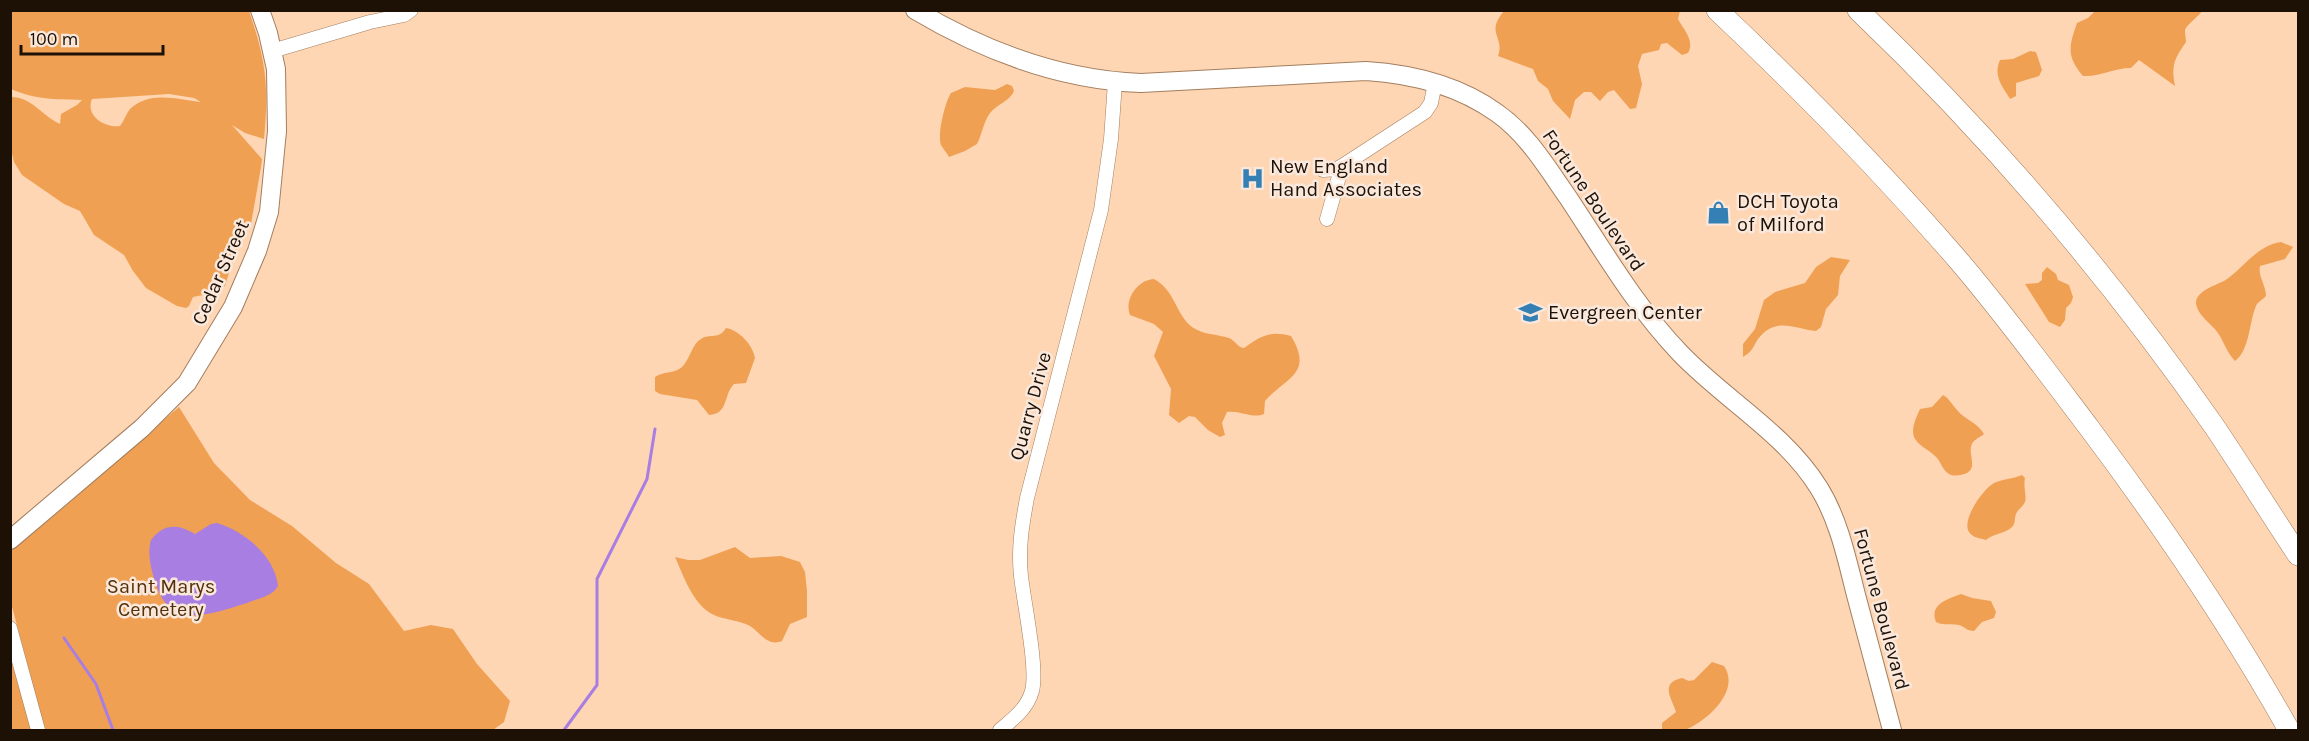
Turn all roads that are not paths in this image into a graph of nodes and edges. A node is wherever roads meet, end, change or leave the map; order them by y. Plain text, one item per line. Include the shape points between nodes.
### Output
1 (260, 10) edge
2 (411, 10) edge
3 (915, 10) edge
4 (1717, 10) edge
5 (1858, 10) edge
6 (272, 51) junction
7 (1115, 82) junction
8 (1435, 83) junction
9 (1342, 166) junction
10 (1323, 170) dead end
11 (1327, 219) dead end
12 (10, 540) edge
13 (2298, 555) edge
14 (10, 628) edge
15 (38, 730) edge
16 (1000, 730) edge
17 (1892, 730) edge
18 (2289, 730) edge

1 - 6 main road, Cedar Street
2 - 6 street
3 - 7 main road, Fortune Boulevard via 997,52 1036,66
4 - 18 highway via 1839,130 2004,316 2155,516
5 - 13 highway via 1960,114 2085,255 2214,427
6 - 12 main road, Cedar Street via 277,131 269,212 234,307 186,383 142,428
7 - 8 main road, Fortune Boulevard via 1366,71
7 - 16 street, Quarry Drive via 1101,210 1027,498 1020,539 1032,689 1023,710
8 - 9 street via 1425,112
8 - 17 main road, Fortune Boulevard via 1470,96 1521,134 1656,327 1802,464 1820,490 1844,550
9 - 10 street
9 - 11 street
14 - 15 street

